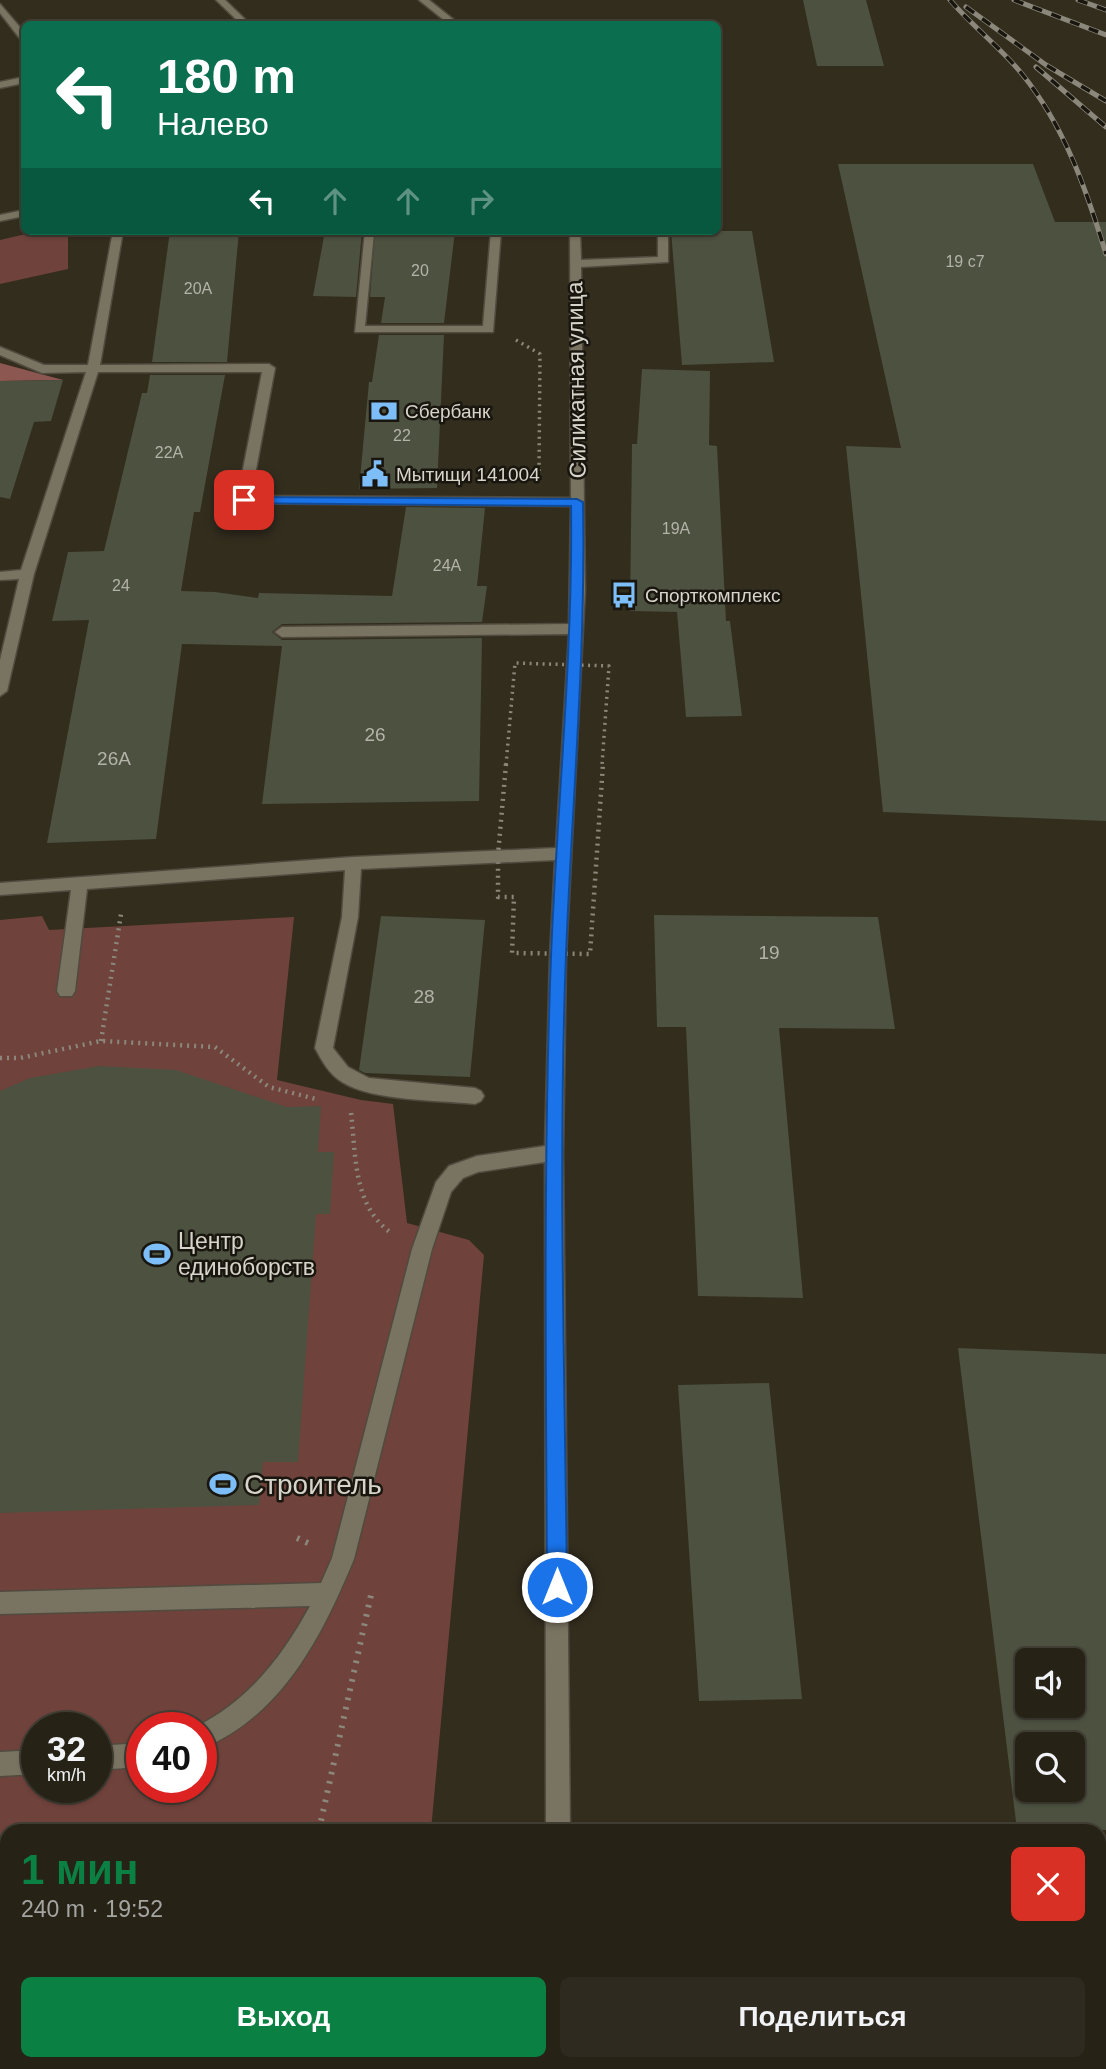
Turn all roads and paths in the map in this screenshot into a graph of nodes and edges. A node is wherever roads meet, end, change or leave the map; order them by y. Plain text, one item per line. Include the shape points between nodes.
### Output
1 (220, 0) edge
2 (423, 0) edge
3 (0, 7) edge
4 (243, 21) edge
5 (450, 21) edge
6 (21, 34) edge
7 (21, 81) edge
8 (0, 85) edge
9 (21, 214) edge
10 (0, 218) edge
11 (117, 235) edge
12 (369, 235) edge
13 (496, 235) edge
14 (575, 235) edge
15 (663, 235) edge
16 (575, 264) junction
17 (489, 330) junction
18 (0, 351) edge
19 (93, 370) junction
20 (539, 502) junction
21 (577, 502) junction
22 (27, 574) junction
23 (0, 576) edge
24 (577, 629) junction
25 (282, 632) dead end
26 (0, 691) edge
27 (563, 854) junction
28 (353, 863) junction
29 (126, 880) junction
30 (80, 883) junction
31 (0, 889) edge
32 (66, 991) dead end
33 (101, 1041) junction
34 (0, 1058) edge
35 (475, 1096) dead end
36 (323, 1101) dead end
37 (350, 1108) dead end
38 (554, 1153) junction
39 (422, 1249) junction
40 (373, 1587) dead end
41 (329, 1594) junction
42 (0, 1603) edge
43 (217, 1729) edge
44 (21, 1763) edge
45 (0, 1764) edge
46 (320, 1824) edge
47 (558, 1824) edge

1 - 4 street
2 - 5 street
3 - 6 street
7 - 8 street
9 - 10 street
11 - 19 street
12 - 17 street via 359,330
13 - 17 street
14 - 16 street, Силикатная улица
15 - 16 street via 664,260
16 - 21 street, Силикатная улица
17 - 20 path via 540,354
18 - 19 street via 42,369
19 - 20 street via 269,368 244,500
19 - 22 street
20 - 21 street
21 - 24 street, Силикатная улица
22 - 23 street
22 - 26 street
24 - 25 street
24 - 27 street, Силикатная улица
27 - 28 street
27 - 38 street, Силикатная улица
28 - 29 street
28 - 35 street via 350,917 324,1048 330,1061 353,1081 369,1086
29 - 30 street
29 - 33 path
30 - 31 street
30 - 32 street
33 - 34 path
33 - 36 path via 215,1047 269,1087
37 - 39 path via 364,1205 377,1226
38 - 39 street via 477,1164 456,1172 443,1188
38 - 47 street, Силикатная улица
39 - 41 street via 343,1559
40 - 46 path
41 - 42 street
41 - 43 street via 289,1662 257,1701
44 - 45 street

